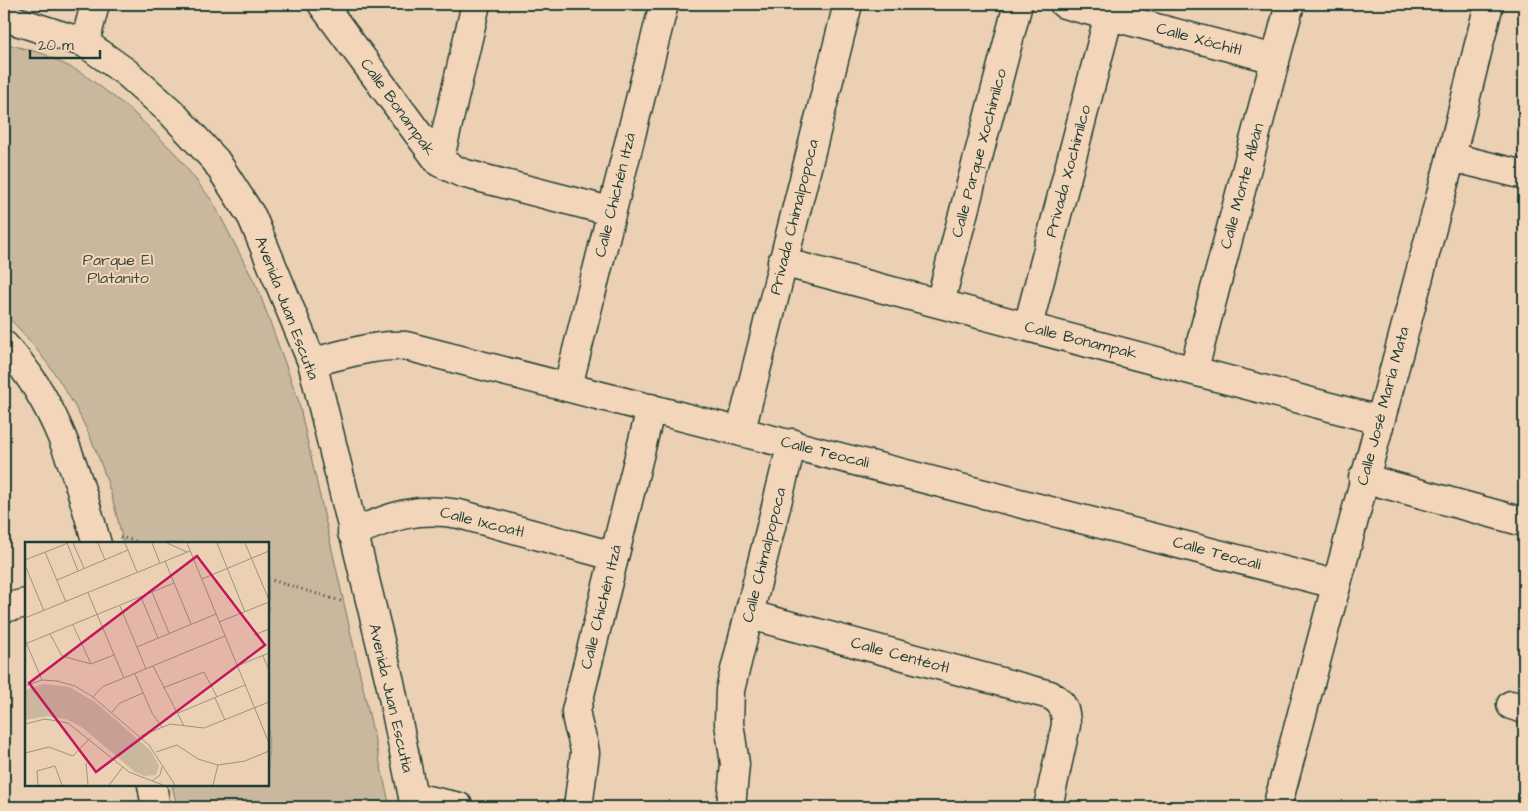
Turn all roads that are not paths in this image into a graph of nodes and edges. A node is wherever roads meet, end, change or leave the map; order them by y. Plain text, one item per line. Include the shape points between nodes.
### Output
1 (95, 4) edge
2 (322, 4) edge
3 (476, 4) edge
4 (664, 4) edge
5 (848, 4) edge
6 (1018, 4) edge
7 (1064, 4) edge
8 (1290, 4) edge
9 (1489, 4) edge
10 (1109, 15) junction
11 (4, 17) edge
12 (85, 43) junction
13 (1275, 59) junction
14 (1451, 157) junction
15 (439, 162) junction
16 (1524, 176) edge
17 (610, 211) junction
18 (782, 262) junction
19 (940, 303) junction
20 (1028, 326) junction
21 (4, 346) edge
22 (312, 362) junction
23 (1194, 369) junction
24 (568, 386) junction
25 (651, 408) junction
26 (1380, 420) junction
27 (741, 430) junction
28 (792, 443) junction
29 (1364, 478) junction
30 (1524, 522) edge
31 (352, 533) junction
32 (96, 542) edge
33 (613, 556) junction
34 (1335, 584) junction
35 (25, 603) edge
36 (4, 608) edge
37 (750, 615) junction
38 (152, 786) edge
39 (414, 802) edge
40 (156, 807) edge
41 (459, 807) edge
42 (578, 807) edge
43 (731, 807) edge
44 (1048, 807) edge
45 (1277, 807) edge

1 - 12 street
2 - 15 street, Calle Bonampak
3 - 15 street
4 - 17 street, Calle Chichén Itzá
5 - 18 street, Privada Chimalpopoca
6 - 19 street, Calle Parque Xochimilco
7 - 10 street, Calle Xóchitl
8 - 13 street, Calle Monte Albán
9 - 14 street, Calle José María Mata
10 - 13 street, Calle Xóchitl
10 - 20 street, Privada Xochimilco
11 - 12 street, Avenida Juan Escutia
12 - 22 street, Avenida Juan Escutia via 127,73 171,112 216,161 252,217
13 - 23 street, Calle Monte Albán
14 - 16 street
14 - 26 street, Calle José María Mata
15 - 17 street, Calle Bonampak via 462,173
17 - 24 street, Calle Chichén Itzá
18 - 19 street, Calle Bonampak
18 - 27 street, Privada Chimalpopoca
19 - 20 street, Calle Bonampak
20 - 23 street, Calle Bonampak
21 - 32 street via 47,404 73,462
22 - 24 street, Calle Teocali via 382,346 406,346
22 - 31 street, Avenida Juan Escutia
23 - 26 street, Calle Bonampak
24 - 25 street, Calle Teocali
25 - 27 street, Calle Teocali
25 - 33 street, Calle Chichén Itzá
26 - 29 street, Calle José María Mata
27 - 28 street, Calle Teocali
28 - 34 street, Calle Teocali
28 - 37 street, Calle Chimalpopoca
29 - 30 street
29 - 34 street, Calle José María Mata
31 - 33 street, Calle Ixcoatl via 400,514 438,510
31 - 39 street, Avenida Juan Escutia via 390,682
33 - 42 street, Calle Chichén Itzá via 576,711 576,725 586,753
34 - 45 street, Calle José María Mata
35 - 36 street
37 - 43 street, Calle Chimalpopoca via 728,708 735,764
37 - 44 street, Calle Centéotl via 1059,700 1066,713
38 - 40 street
39 - 41 street

